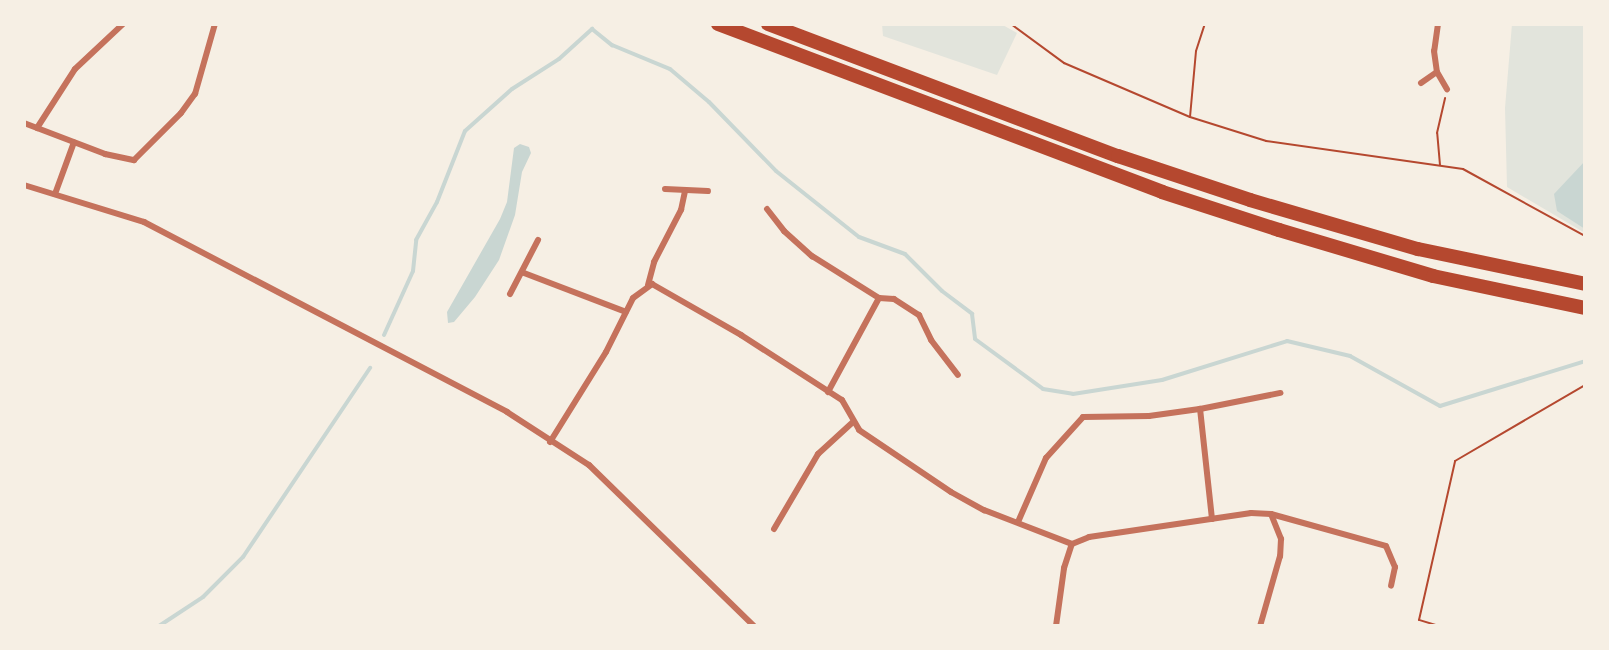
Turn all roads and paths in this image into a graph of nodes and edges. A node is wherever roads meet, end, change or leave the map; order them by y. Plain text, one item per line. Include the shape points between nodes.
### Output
1 (123, 24) edge
2 (215, 24) edge
3 (718, 24) edge
4 (768, 24) edge
5 (1011, 24) edge
6 (1022, 24) edge
7 (1205, 24) edge
8 (1438, 24) edge
9 (1019, 29) junction
10 (1437, 72) junction
11 (1421, 83) dead end
12 (1447, 89) joint
13 (1190, 117) junction
14 (24, 123) edge
15 (37, 128) junction
16 (74, 142) junction
17 (1440, 165) junction
18 (24, 185) edge
19 (665, 189) dead end
20 (685, 191) junction
21 (708, 191) dead end
22 (56, 194) junction
23 (767, 209) dead end
24 (1585, 236) edge
25 (538, 240) dead end
26 (524, 273) junction
27 (1585, 284) edge
28 (648, 285) junction
29 (510, 294) dead end
30 (879, 298) junction
31 (1585, 308) edge
32 (626, 312) junction
33 (958, 375) dead end
34 (1585, 385) edge
35 (828, 392) junction
36 (1280, 393) dead end
37 (1200, 409) junction
38 (853, 422) junction
39 (550, 442) junction
40 (1271, 514) junction
41 (1212, 519) junction
42 (1018, 522) junction
43 (774, 529) dead end
44 (1072, 544) junction
45 (1391, 586) dead end
46 (754, 626) edge
47 (1056, 626) edge
48 (1260, 626) edge
49 (1439, 626) edge

1 - 15 street via 75,69
2 - 16 street via 195,94 134,159
3 - 31 highway via 1162,192 1433,276
4 - 27 highway via 1118,156 1250,200 1418,249
5 - 9 path
6 - 9 path
7 - 13 path via 1196,51
8 - 10 street via 1434,51
9 - 13 path via 1064,63
10 - 11 street
10 - 12 street
12 - 17 path via 1437,133
13 - 17 path via 1266,141
14 - 15 street
15 - 16 street
16 - 22 street
17 - 24 path via 1463,169
18 - 22 street
19 - 20 street
20 - 21 street
20 - 28 street via 681,210 654,262
22 - 39 street via 144,222 191,245 507,412
23 - 30 street via 812,256
25 - 26 street
26 - 29 street
26 - 32 street
28 - 32 street via 633,298
28 - 35 street via 656,285 741,335
30 - 33 street via 894,299 919,315 931,340
30 - 35 street
32 - 39 street
34 - 49 path via 1455,461 1419,621
35 - 38 street via 842,400
36 - 37 street
37 - 41 street
37 - 42 street via 1149,416 1083,417 1046,458
38 - 42 street via 951,492
38 - 43 street via 818,454
39 - 46 street via 588,465 624,496
40 - 41 street
40 - 45 street via 1386,546 1395,567
40 - 48 street via 1281,539 1280,556
41 - 44 street via 1089,537
42 - 44 street
44 - 47 street via 1064,568

